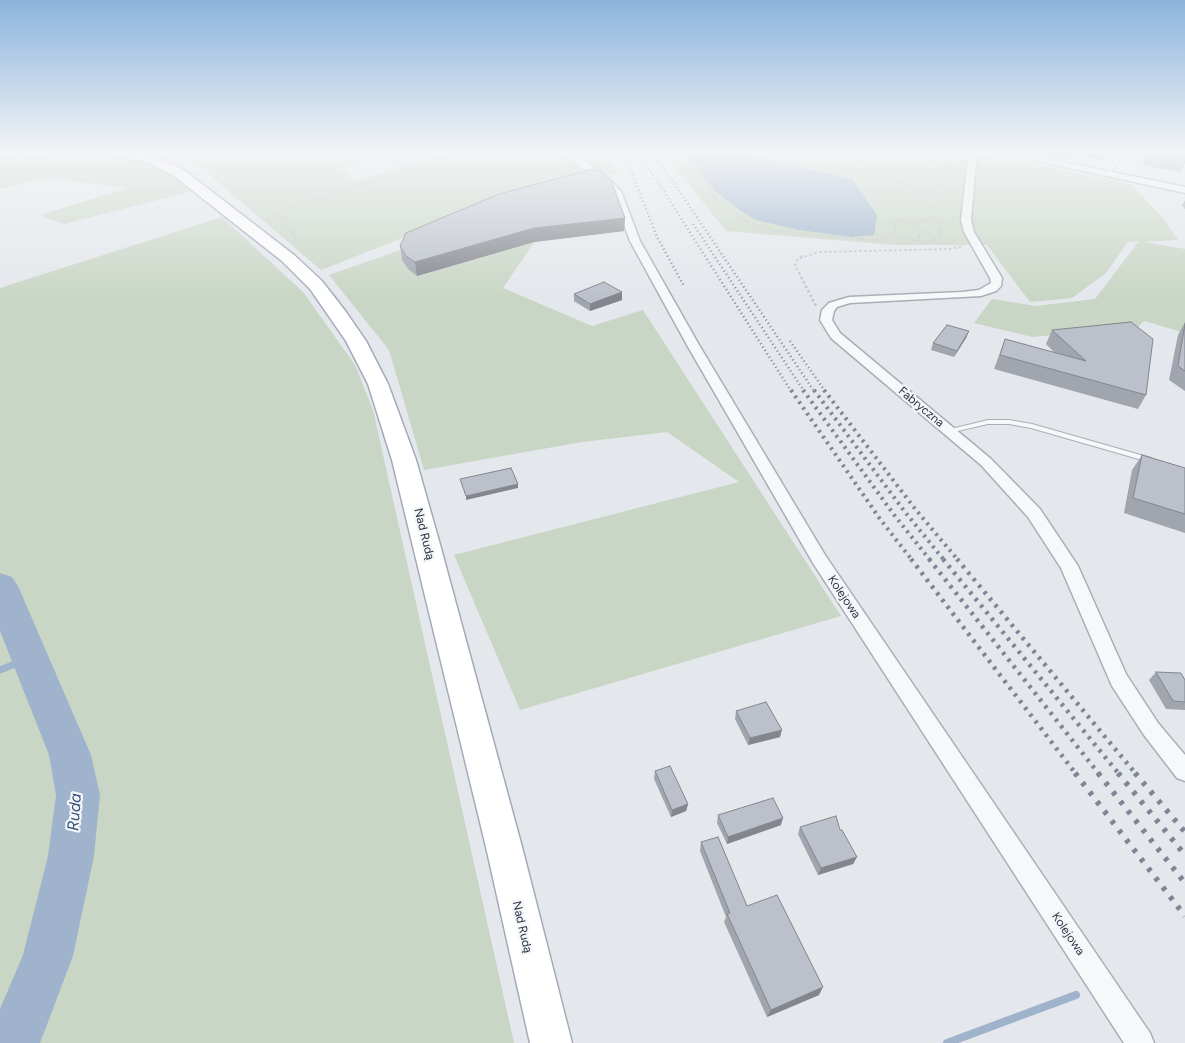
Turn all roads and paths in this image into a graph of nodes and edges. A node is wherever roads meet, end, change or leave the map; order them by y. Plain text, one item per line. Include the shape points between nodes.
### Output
1 (215, 200) edge
2 (314, 200) edge
3 (619, 200) edge
4 (717, 200) edge
5 (925, 200) edge
6 (968, 200) edge
7 (935, 217) junction
8 (915, 223) junction
9 (895, 236) junction
10 (296, 238) dead end
11 (917, 242) junction
12 (949, 431) junction
13 (1156, 463) edge
14 (1185, 771) edge
15 (551, 1043) edge
16 (1140, 1043) edge

1 - 15 main road, Nad Rudą via 279,250 316,285 356,341 374,376 396,435 426,541
2 - 10 path via 278,214
3 - 16 street, Kolejowa via 635,241 819,559
4 - 9 path via 745,222 776,231 877,240
5 - 7 path
6 - 12 street, Fabryczna via 966,220 969,232 996,278 997,284 992,289 962,296 849,300 833,305 826,315 829,328 836,335
7 - 8 path
7 - 11 path via 942,230 939,236 930,243
8 - 9 path via 895,222
8 - 11 path via 921,230
9 - 11 path
12 - 13 lane via 988,422 1009,422
12 - 14 street, Fabryczna via 1011,486 1034,512 1076,579 1119,680 1151,729

